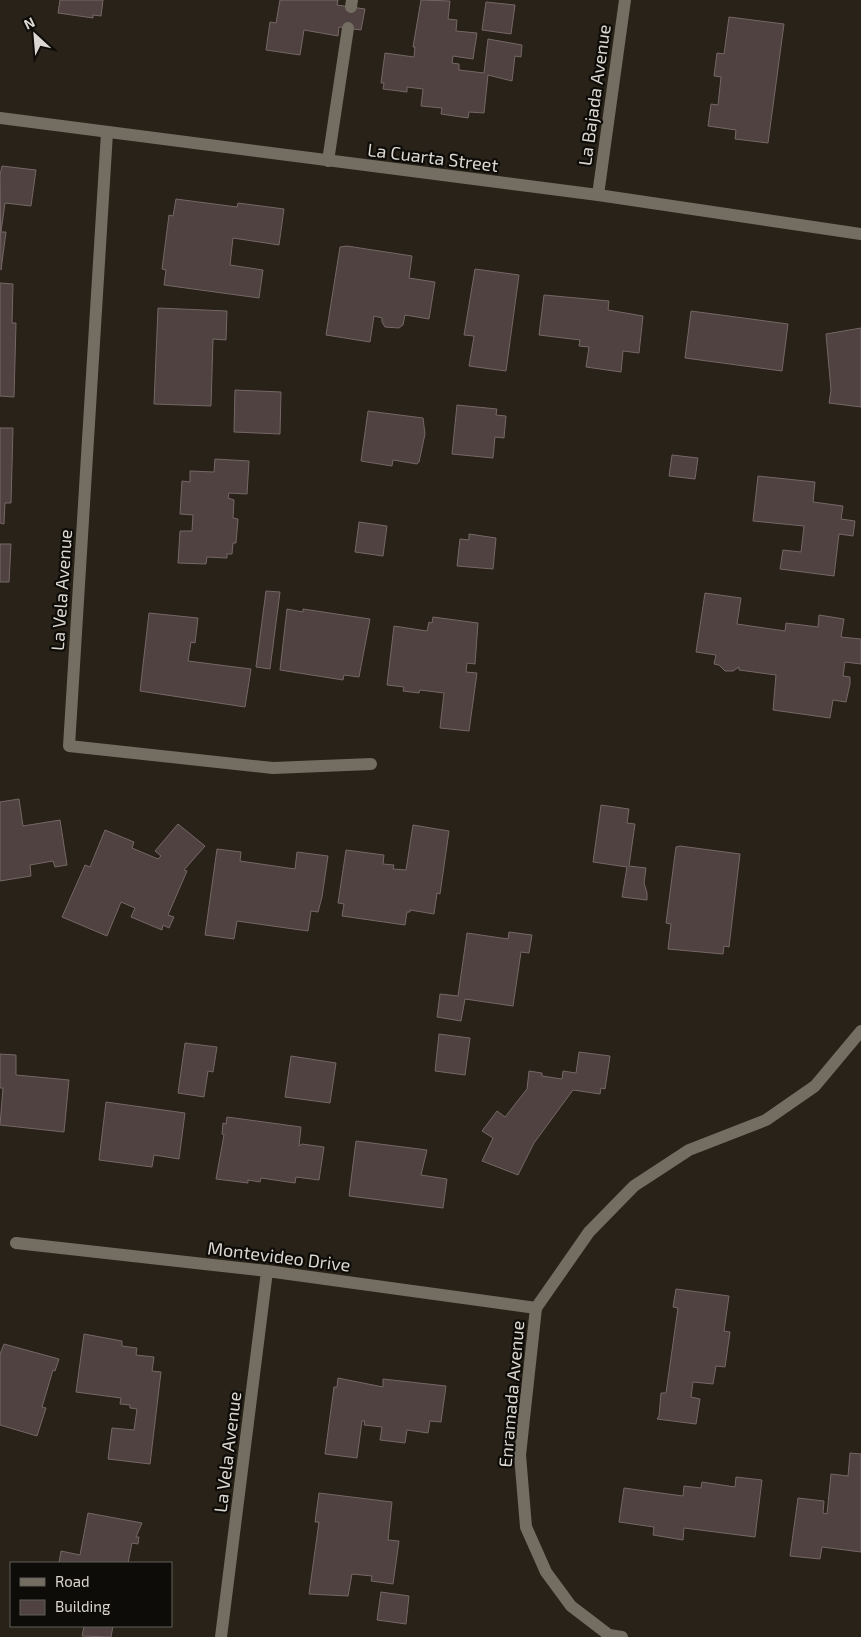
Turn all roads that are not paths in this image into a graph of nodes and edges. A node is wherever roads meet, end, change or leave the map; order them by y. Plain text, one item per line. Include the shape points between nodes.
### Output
1 (625, 0) edge
2 (348, 28) dead end
3 (0, 118) edge
4 (107, 133) junction
5 (328, 161) junction
6 (598, 195) junction
7 (861, 234) edge
8 (371, 764) dead end
9 (861, 1031) edge
10 (16, 1243) dead end
11 (267, 1271) junction
12 (536, 1308) junction
13 (221, 1637) edge
14 (622, 1637) edge

1 - 6 street, La Bajada Avenue
2 - 5 street
3 - 4 street, La Cuarta Street
4 - 5 street, La Cuarta Street
4 - 8 street, La Vela Avenue via 69,746 273,768
5 - 6 street, La Cuarta Street
6 - 7 street, La Cuarta Street
9 - 12 street, Enramada Avenue via 815,1086 773,1116 689,1150 634,1186 590,1232
10 - 11 street, Montevideo Drive
11 - 12 street, Montevideo Drive
11 - 13 street, La Vela Avenue
12 - 14 street, Enramada Avenue via 520,1455 526,1527 546,1572 571,1606 609,1635

